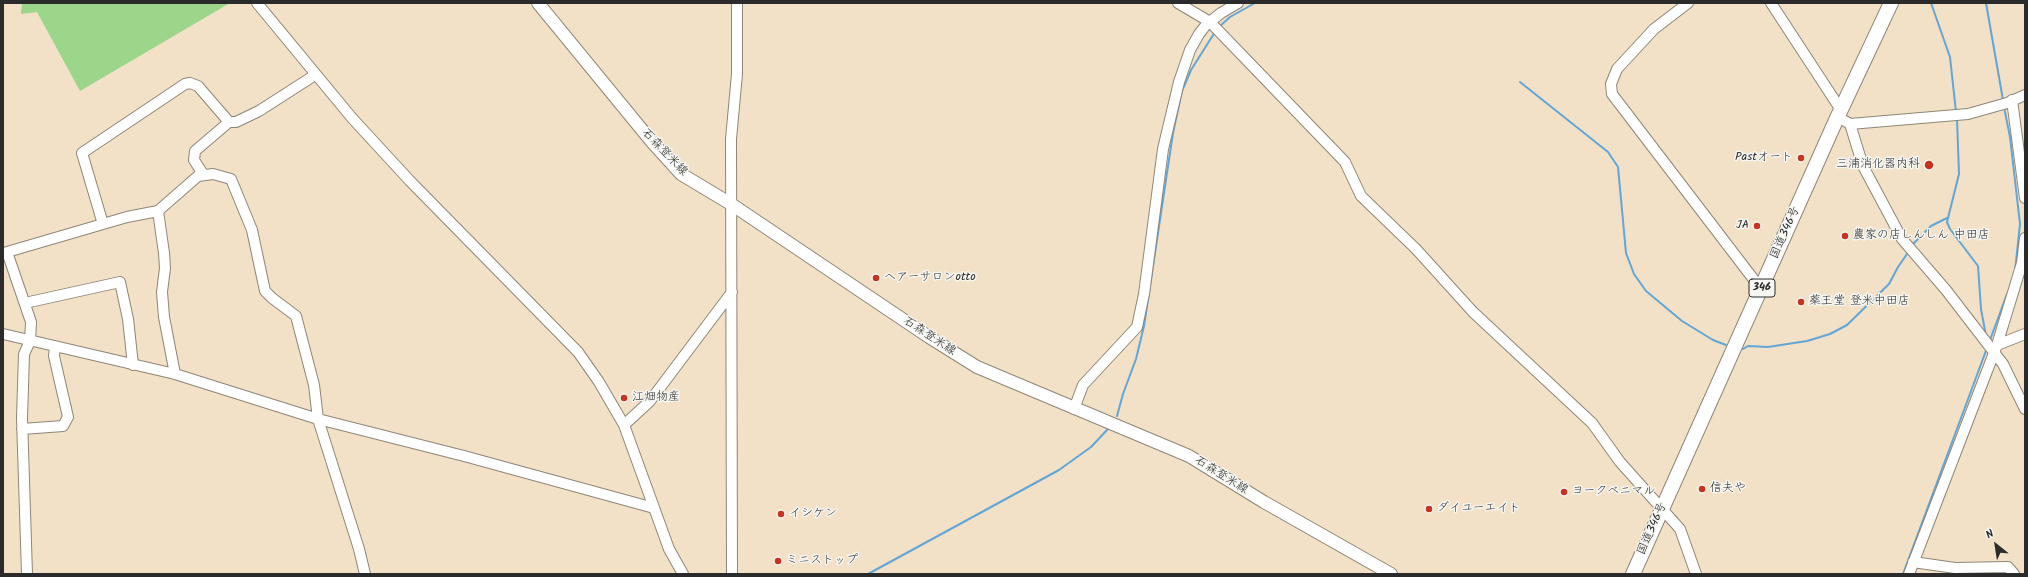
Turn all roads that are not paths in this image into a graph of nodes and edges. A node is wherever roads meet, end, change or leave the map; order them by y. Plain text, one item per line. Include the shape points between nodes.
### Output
1 (257, 3) edge
2 (538, 3) edge
3 (737, 3) edge
4 (1178, 3) edge
5 (1238, 3) edge
6 (1688, 3) edge
7 (1771, 3) edge
8 (1891, 3) edge
9 (1215, 27) junction
10 (316, 75) junction
11 (2025, 95) edge
12 (2012, 100) junction
13 (1839, 114) junction
14 (228, 122) junction
15 (1850, 124) junction
16 (203, 174) junction
17 (2025, 198) edge
18 (731, 204) junction
19 (158, 211) junction
20 (104, 224) junction
21 (2025, 238) edge
22 (1761, 289) junction
23 (732, 292) junction
24 (25, 303) junction
25 (3, 334) edge
26 (2025, 334) edge
27 (30, 341) junction
28 (55, 346) junction
29 (1995, 349) junction
30 (133, 365) junction
31 (175, 374) junction
32 (1074, 409) junction
33 (2025, 409) edge
34 (318, 419) junction
35 (624, 425) junction
36 (22, 429) junction
37 (654, 508) junction
38 (1662, 510) junction
39 (1913, 562) junction
40 (27, 574) edge
41 (365, 574) edge
42 (684, 574) edge
43 (732, 574) edge
44 (1390, 574) edge
45 (1633, 574) edge
46 (1696, 574) edge
47 (1909, 574) edge
48 (2014, 574) edge

1 - 10 street
2 - 18 main road, 石森登米線 via 666,159 681,174
3 - 18 street via 737,74 731,139
4 - 9 street
5 - 9 street
6 - 22 street via 1654,29 1617,69 1611,84 1612,94
7 - 13 street
8 - 13 highway, 国道346号 / 346
9 - 32 street via 1199,34 1190,50 1168,121 1140,318 1133,333 1083,385
9 - 38 street via 1345,162 1361,196 1416,249 1473,312 1592,423 1620,462
10 - 14 street via 260,111 236,122
10 - 35 street via 410,181 578,352
11 - 12 street
12 - 15 street via 1968,114
12 - 17 street
13 - 15 street
13 - 22 highway, 国道346号 / 346
14 - 16 street via 193,155
14 - 20 street via 198,86 185,84 82,153
15 - 29 street via 1863,166 1902,239
16 - 19 street
16 - 34 street via 231,179 252,230 266,291 296,316 307,354
18 - 23 street
18 - 32 main road, 石森登米線 via 977,367
19 - 20 street
19 - 31 street via 165,268 162,292 164,317
20 - 24 street via 7,252
21 - 29 street via 2022,263
22 - 38 highway, 国道346号 / 346
23 - 35 street via 650,401
23 - 43 street
24 - 27 street via 31,322
24 - 30 street via 120,282 128,319
25 - 27 street
26 - 29 street
27 - 28 street
27 - 36 street via 24,354
28 - 30 street
28 - 36 street via 54,356 68,416 64,426
29 - 33 street
29 - 39 street
30 - 31 street
31 - 34 street
32 - 44 main road, 石森登米線 via 1189,456
34 - 37 street
34 - 41 street
35 - 37 street
36 - 40 street
37 - 42 street via 669,549
38 - 45 highway, 国道346号 / 346
38 - 46 street via 1680,529
39 - 47 street
39 - 48 street via 1955,568 2008,567

